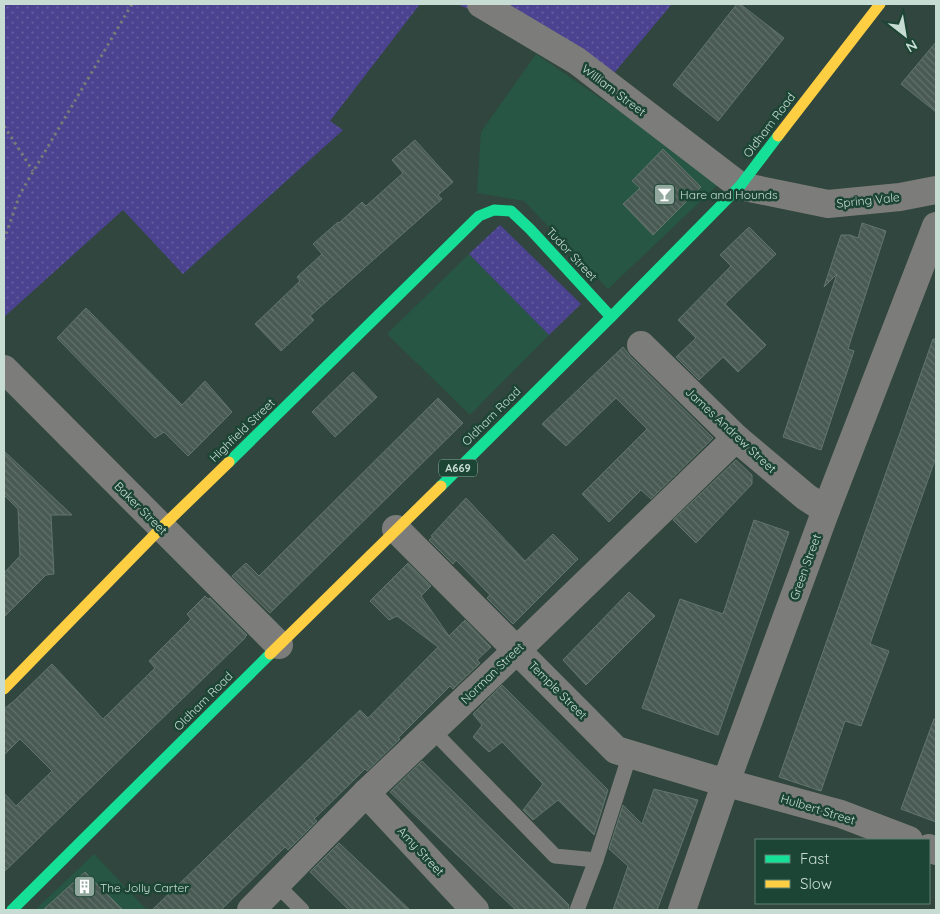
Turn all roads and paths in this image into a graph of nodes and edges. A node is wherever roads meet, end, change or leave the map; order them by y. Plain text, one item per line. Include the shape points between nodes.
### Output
1 (132, 4) edge
2 (481, 4) edge
3 (880, 4) edge
4 (4, 126) edge
5 (33, 171) junction
6 (740, 186) junction
7 (936, 190) edge
8 (510, 211) joint
9 (936, 226) edge
10 (4, 240) edge
11 (611, 317) junction
12 (641, 345) dead end
13 (4, 369) edge
14 (736, 438) junction
15 (826, 510) junction
16 (161, 528) junction
17 (396, 530) junction
18 (279, 645) junction
19 (517, 650) junction
20 (4, 690) edge
21 (432, 730) junction
22 (630, 754) junction
23 (726, 782) junction
24 (366, 793) junction
25 (906, 839) edge
26 (596, 860) junction
27 (276, 884) junction
28 (19, 908) edge
29 (251, 910) edge
30 (302, 910) edge
31 (476, 910) edge
32 (577, 910) edge
33 (682, 910) edge

1 - 5 path
2 - 6 street, William Street via 577,61
3 - 6 main road, Oldham Road / A669
4 - 5 path
5 - 10 path via 20,194
6 - 7 street, Spring Vale via 828,204
6 - 11 main road, Oldham Road / A669
8 - 11 main road, Tudor Street
8 - 16 main road, Highfield Street via 494,210 479,216
9 - 15 street, Green Street
11 - 17 main road, Oldham Road / A669
12 - 14 street, James Andrew Street
13 - 16 street, Baker Street
14 - 15 street, James Andrew Street
14 - 19 street, Norman Street
15 - 23 street, Green Street
16 - 18 street, Baker Street
16 - 20 main road, Highfield Street
17 - 18 main road, Oldham Road / A669
17 - 19 street, Temple Street
18 - 28 main road, Oldham Road / A669
19 - 21 street, Norman Street
19 - 22 street, Temple Street via 616,750
21 - 24 street, Norman Street
21 - 26 lane via 555,856
22 - 23 street, Temple Street
22 - 26 lane
23 - 25 street, Hulbert Street via 841,814
23 - 33 street, Green Street
24 - 27 street, Norman Street
24 - 31 street, Amy Street
26 - 32 lane
27 - 29 street, Norman Street
27 - 30 lane

